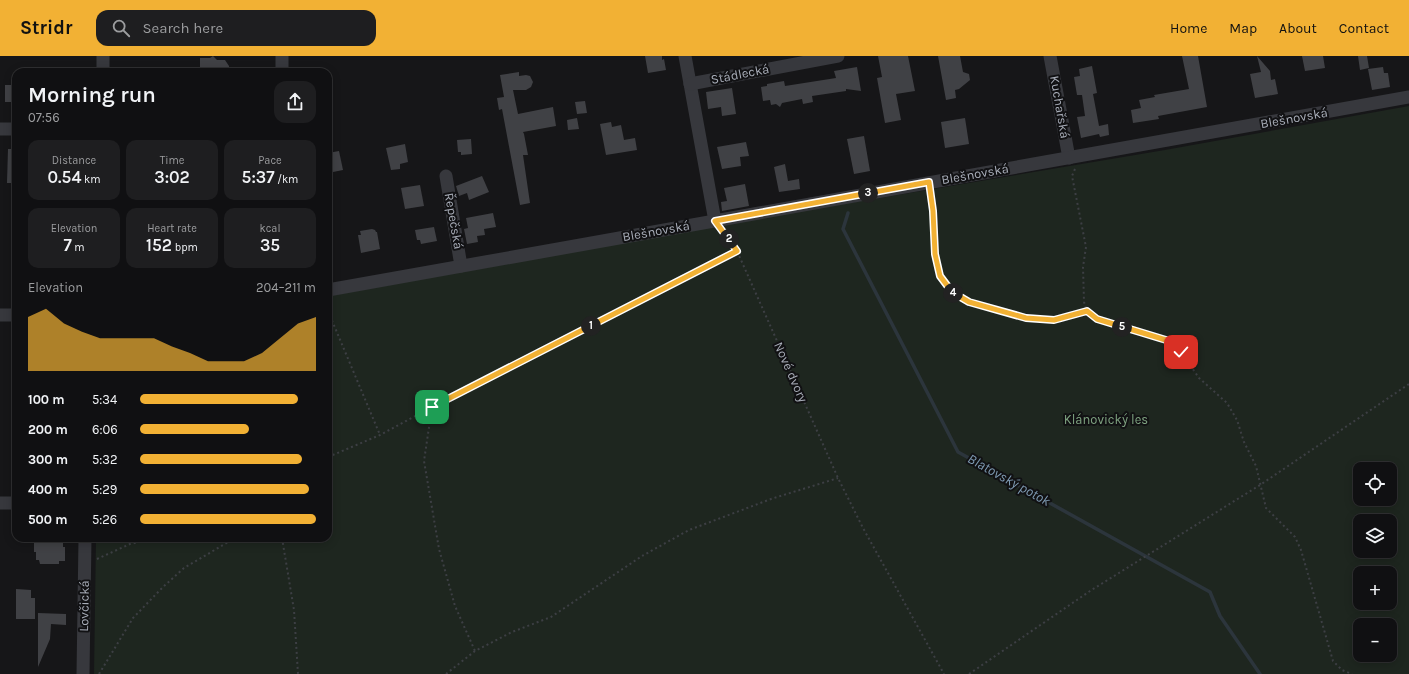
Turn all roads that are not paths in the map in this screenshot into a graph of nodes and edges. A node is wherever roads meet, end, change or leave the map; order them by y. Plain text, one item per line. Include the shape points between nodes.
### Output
1 (103, 56) edge
2 (282, 56) edge
3 (685, 56) edge
4 (838, 56) edge
5 (1050, 56) edge
6 (102, 68) edge
7 (282, 68) edge
8 (690, 84) junction
9 (1409, 97) edge
10 (0, 129) edge
11 (12, 129) edge
12 (1072, 162) junction
13 (446, 176) dead end
14 (715, 221) junction
15 (461, 266) junction
16 (332, 289) edge
17 (0, 315) edge
18 (12, 315) edge
19 (0, 503) edge
20 (12, 503) edge
21 (85, 542) edge
22 (83, 674) edge

1 - 6 street
2 - 7 street
3 - 8 street
4 - 8 street, Stádlecká
5 - 12 street, Kuchařská
8 - 14 street
9 - 12 street, Blešnovská
10 - 11 street
12 - 14 street, Blešnovská via 929,182
13 - 15 street, Řepečská
14 - 15 street, Blešnovská
15 - 16 street, Blešnovská
17 - 18 street
19 - 20 street
21 - 22 street, Lovčická

